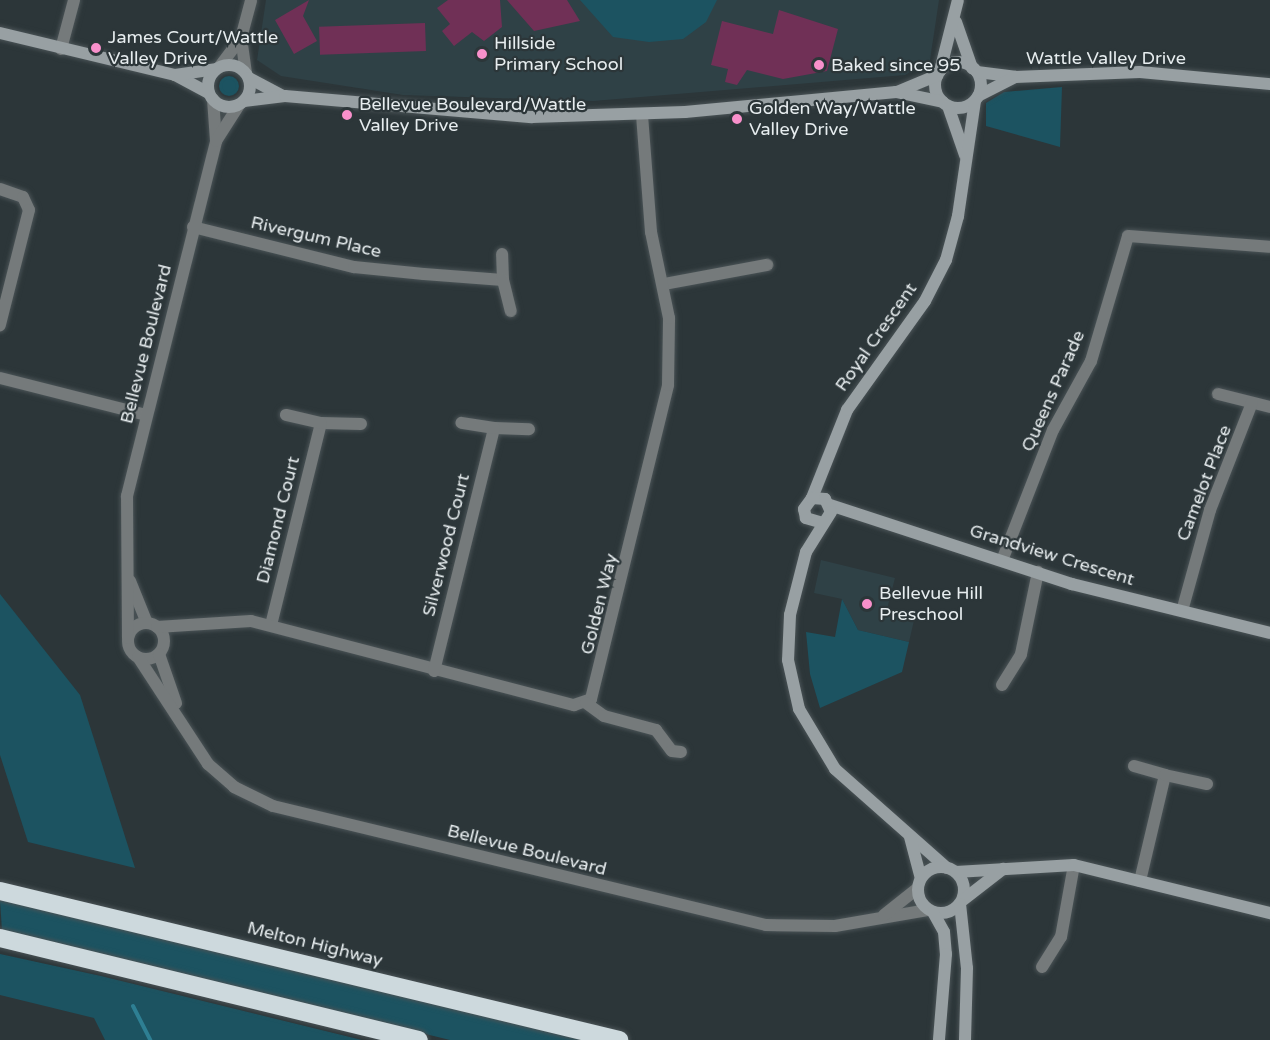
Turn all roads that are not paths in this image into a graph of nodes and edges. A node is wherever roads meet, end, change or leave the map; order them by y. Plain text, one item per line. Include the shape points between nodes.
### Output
1 (74, 0) edge
2 (251, 0) edge
3 (958, 0) edge
4 (955, 18) junction
5 (0, 33) edge
6 (241, 38) junction
7 (61, 49) junction
8 (218, 68) junction
9 (974, 70) junction
10 (939, 73) junction
11 (175, 75) junction
12 (248, 76) junction
13 (1015, 77) junction
14 (1270, 84) edge
15 (896, 92) junction
16 (211, 96) junction
17 (285, 96) junction
18 (976, 99) junction
19 (241, 103) junction
20 (945, 104) junction
21 (642, 115) junction
22 (216, 141) junction
23 (966, 156) junction
24 (0, 189) edge
25 (194, 227) junction
26 (1270, 247) edge
27 (502, 254) dead end
28 (767, 265) dead end
29 (503, 280) junction
30 (664, 284) junction
31 (511, 311) dead end
32 (0, 325) edge
33 (0, 378) edge
34 (1218, 394) dead end
35 (1252, 403) junction
36 (1270, 407) edge
37 (146, 415) junction
38 (286, 415) dead end
39 (321, 423) junction
40 (461, 423) dead end
41 (361, 424) dead end
42 (494, 428) junction
43 (529, 429) dead end
44 (826, 466) junction
45 (812, 498) junction
46 (830, 504) junction
47 (807, 518) junction
48 (859, 518) junction
49 (825, 522) junction
50 (806, 552) junction
51 (124, 557) junction
52 (1003, 558) junction
53 (1038, 572) junction
54 (1182, 611) junction
55 (197, 623) junction
56 (152, 625) junction
57 (271, 625) junction
58 (1270, 633) edge
59 (128, 638) junction
60 (162, 648) junction
61 (138, 657) junction
62 (434, 671) junction
63 (1002, 685) dead end
64 (586, 703) junction
65 (189, 738) junction
66 (681, 753) dead end
67 (1134, 766) dead end
68 (1165, 775) junction
69 (1207, 784) dead end
70 (909, 835) junction
71 (1074, 865) junction
72 (1004, 868) junction
73 (951, 870) junction
74 (1140, 881) junction
75 (919, 883) junction
76 (0, 891) edge
77 (961, 902) junction
78 (931, 911) junction
79 (1270, 913) edge
80 (883, 916) junction
81 (0, 938) edge
82 (1042, 967) dead end
83 (419, 1040) edge
84 (619, 1040) edge
85 (939, 1040) edge
86 (965, 1040) edge

1 - 7 street
2 - 6 street
3 - 4 street
4 - 9 street
4 - 10 street
5 - 7 street
6 - 8 street
6 - 12 street
7 - 11 street
8 - 11 street
8 - 12 street via 237,66
8 - 16 street
9 - 10 street via 952,63
9 - 13 street, Wattle Valley Drive
9 - 18 street
10 - 15 street
10 - 20 street via 935,89
11 - 16 street
12 - 17 street
12 - 19 street
13 - 14 street, Wattle Valley Drive via 1140,72
13 - 18 street, Wattle Valley Drive
15 - 20 street
15 - 21 street
16 - 19 street via 225,106
16 - 22 street, Bellevue Boulevard
17 - 19 street
17 - 21 street via 454,114
18 - 20 street via 962,107
18 - 23 street, Royal Crescent
19 - 22 street, Bellevue Boulevard
20 - 23 street, Royal Crescent
21 - 30 street, Golden Way via 651,232
22 - 25 street, Bellevue Boulevard
23 - 44 street, Royal Crescent via 958,216 938,278 861,386
24 - 32 street via 23,197 29,210
25 - 29 street, Rivergum Place via 354,267
25 - 37 street, Bellevue Boulevard
26 - 52 street, Queens Parade via 1128,236 1091,361 1053,430
27 - 29 street
28 - 30 street
29 - 31 street
30 - 64 street, Golden Way via 670,340 664,413 597,691
33 - 37 street
34 - 35 street
35 - 36 street
35 - 54 street, Camelot Place via 1210,510
37 - 51 street, Bellevue Boulevard via 127,496
38 - 39 street
39 - 41 street
39 - 57 street, Diamond Court
40 - 42 street
42 - 43 street
42 - 62 street, Silverwood Court
44 - 45 street, Royal Crescent
44 - 46 street, Royal Crescent
45 - 46 street, Grandview Crescent
45 - 47 street, Royal Crescent via 804,509
46 - 48 street, Grandview Crescent
46 - 49 street, Royal Crescent
47 - 49 street, Grandview Crescent
47 - 50 street
48 - 49 street, Grandview Crescent
48 - 52 street, Grandview Crescent
49 - 50 street
50 - 70 street via 787,637 799,709 835,769
51 - 56 street, Bellevue Boulevard
51 - 59 street, Bellevue Boulevard
52 - 53 street, Grandview Crescent
53 - 54 street, Grandview Crescent
53 - 63 street via 1021,654
54 - 58 street, Grandview Crescent
55 - 56 street
55 - 57 street via 236,619
55 - 60 street
56 - 59 street via 133,628
56 - 60 street, Bellevue Boulevard
57 - 62 street
59 - 61 street, Bellevue Boulevard
60 - 61 street
60 - 65 street, Bellevue Boulevard
61 - 65 street, Bellevue Boulevard
62 - 64 street via 574,705
64 - 66 street via 604,716 656,730 672,751
65 - 80 street, Bellevue Boulevard via 234,787 298,813 732,919 825,926
67 - 68 street
68 - 69 street
68 - 74 street
70 - 73 street
70 - 75 street
71 - 72 street
71 - 74 street
71 - 82 street via 1061,937
72 - 73 street
72 - 77 street
73 - 75 street via 932,869
73 - 77 street via 964,885
74 - 79 street
75 - 78 street
75 - 80 street, Bellevue Boulevard
76 - 84 highway, Melton Highway
77 - 78 street via 948,913
77 - 86 street via 967,968
78 - 80 street, Bellevue Boulevard
78 - 85 street via 944,932 946,954
81 - 83 highway

